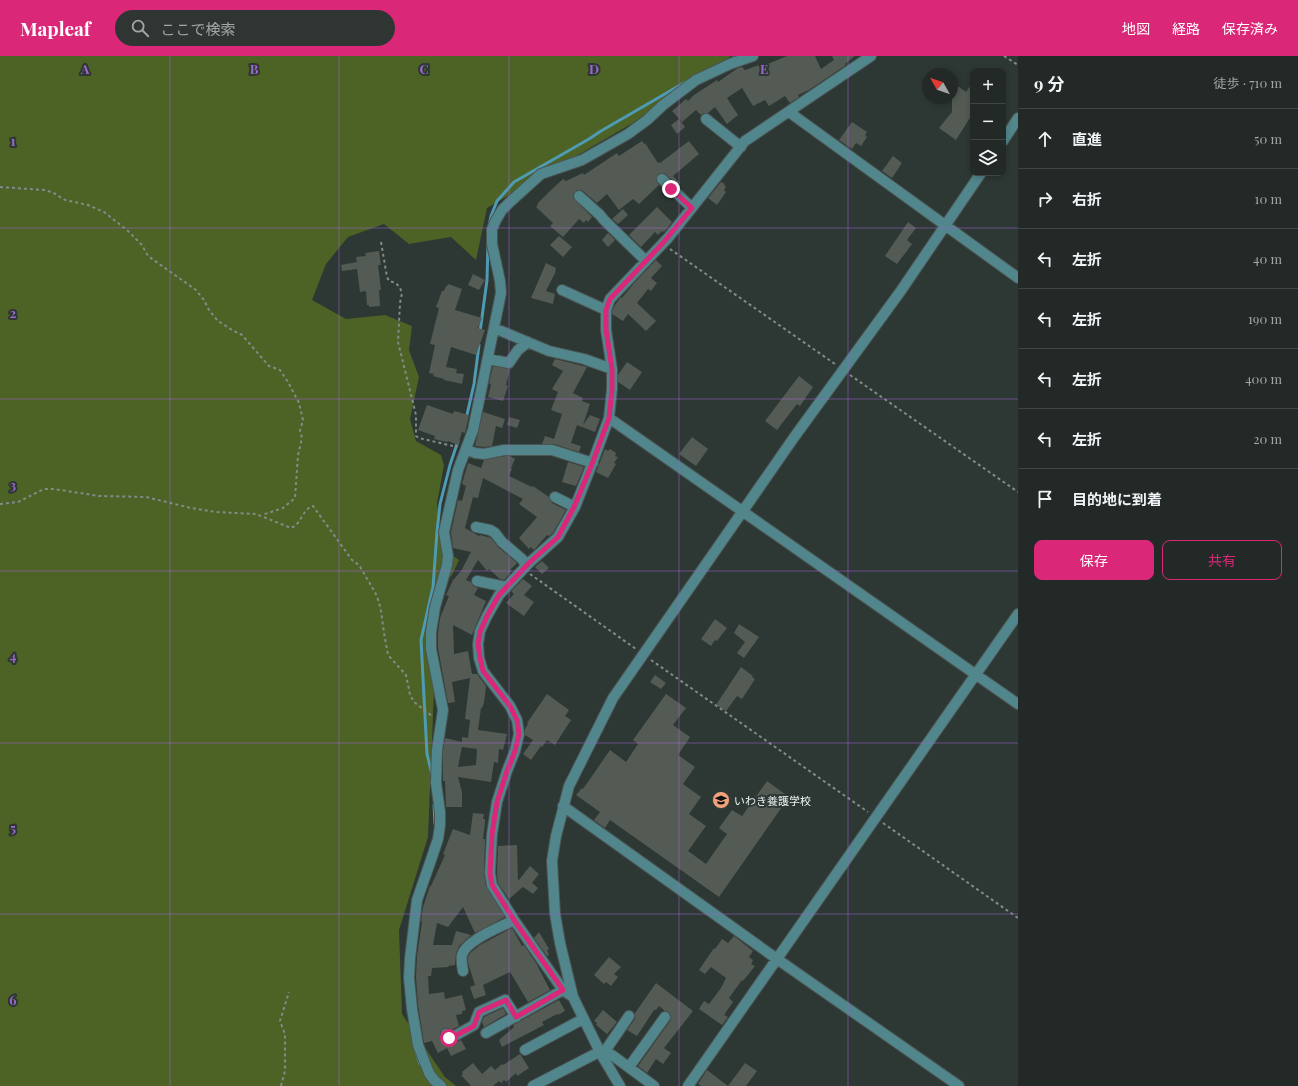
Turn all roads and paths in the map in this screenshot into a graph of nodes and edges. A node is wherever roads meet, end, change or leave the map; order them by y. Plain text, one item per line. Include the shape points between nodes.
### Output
1 (753, 56) edge
2 (871, 56) edge
3 (1004, 56) edge
4 (1018, 65) edge
5 (789, 112) junction
6 (1018, 118) edge
7 (706, 119) dead end
8 (1004, 140) edge
9 (740, 147) junction
10 (979, 176) edge
11 (662, 179) dead end
12 (0, 187) edge
13 (580, 196) dead end
14 (692, 208) junction
15 (945, 226) junction
16 (381, 242) dead end
17 (646, 261) junction
18 (1018, 278) edge
19 (562, 290) dead end
20 (606, 310) junction
21 (494, 328) junction
22 (528, 342) junction
23 (488, 359) junction
24 (612, 369) junction
25 (609, 418) junction
26 (466, 449) junction
27 (593, 463) junction
28 (555, 497) dead end
29 (0, 504) edge
30 (574, 507) junction
31 (744, 511) junction
32 (261, 515) junction
33 (476, 527) dead end
34 (524, 567) junction
35 (477, 581) dead end
36 (506, 587) junction
37 (1018, 614) edge
38 (643, 654) junction
39 (976, 674) junction
40 (1018, 704) edge
41 (442, 725) junction
42 (563, 806) junction
43 (876, 818) junction
44 (1018, 918) edge
45 (514, 920) junction
46 (777, 959) junction
47 (463, 971) dead end
48 (563, 990) junction
49 (289, 992) dead end
50 (573, 997) junction
51 (629, 1016) dead end
52 (516, 1017) junction
53 (665, 1017) dead end
54 (583, 1020) junction
55 (486, 1033) dead end
56 (446, 1034) dead end
57 (525, 1050) dead end
58 (601, 1053) junction
59 (629, 1068) junction
60 (281, 1086) edge
61 (441, 1086) edge
62 (532, 1086) edge
63 (620, 1086) edge
64 (654, 1086) edge
65 (688, 1086) edge
66 (959, 1086) edge

1 - 21 street via 696,80 628,134 582,160 541,174 502,210 492,229 492,244 501,293
2 - 5 street
3 - 4 path
5 - 9 street
5 - 15 street
6 - 8 street
7 - 9 street
9 - 14 street
10 - 15 street
11 - 14 street
12 - 32 path via 52,192 65,200 104,212 128,230 148,256 196,290 218,321 242,335 269,366 280,370 299,403 303,420 295,498 283,508
13 - 17 street
14 - 17 street
15 - 18 street
15 - 31 street
16 - 26 path via 387,277 396,283 402,294 398,342 416,415 416,436
17 - 20 street via 610,299
19 - 20 street
20 - 24 street via 606,330
21 - 22 street
21 - 23 street
22 - 23 street via 518,350 509,364
22 - 24 street via 549,351
23 - 26 street via 473,430
24 - 25 street
25 - 27 street
25 - 31 street
26 - 27 street via 475,454 504,450 552,450
26 - 41 street via 458,470 444,532 447,565 431,632 431,649 443,710
27 - 30 street
28 - 30 street
29 - 32 path via 18,502 44,489 54,489 99,496 146,497 216,512
30 - 34 street via 558,537
31 - 38 street
31 - 39 street
32 - 41 path via 293,528 308,508 313,506 358,565 374,592 381,611 388,655 406,675 410,695 418,706
33 - 34 street via 495,533 522,559
34 - 36 street
34 - 38 path
35 - 36 street
36 - 45 street via 487,616 478,644 483,671 510,706 517,720 519,734 497,802 490,873 492,885
37 - 39 street
38 - 42 street via 613,698 569,786
38 - 43 path
39 - 40 street
39 - 43 street
41 - 61 street via 436,783 440,825 438,839 417,900 409,978 418,1045 429,1073
42 - 46 street
42 - 50 street via 552,861 555,914
43 - 44 path
43 - 46 street
45 - 47 street via 482,936 468,947 462,955
45 - 48 street
46 - 65 street
46 - 66 street
48 - 50 street
48 - 52 street
49 - 60 path via 280,1021 285,1034
50 - 54 street
51 - 58 street
52 - 55 street
52 - 56 street via 506,1000 479,1012 474,1026 451,1038
53 - 59 street
54 - 57 street
54 - 58 street
58 - 59 street via 612,1055
58 - 62 street
58 - 63 street
59 - 64 street

